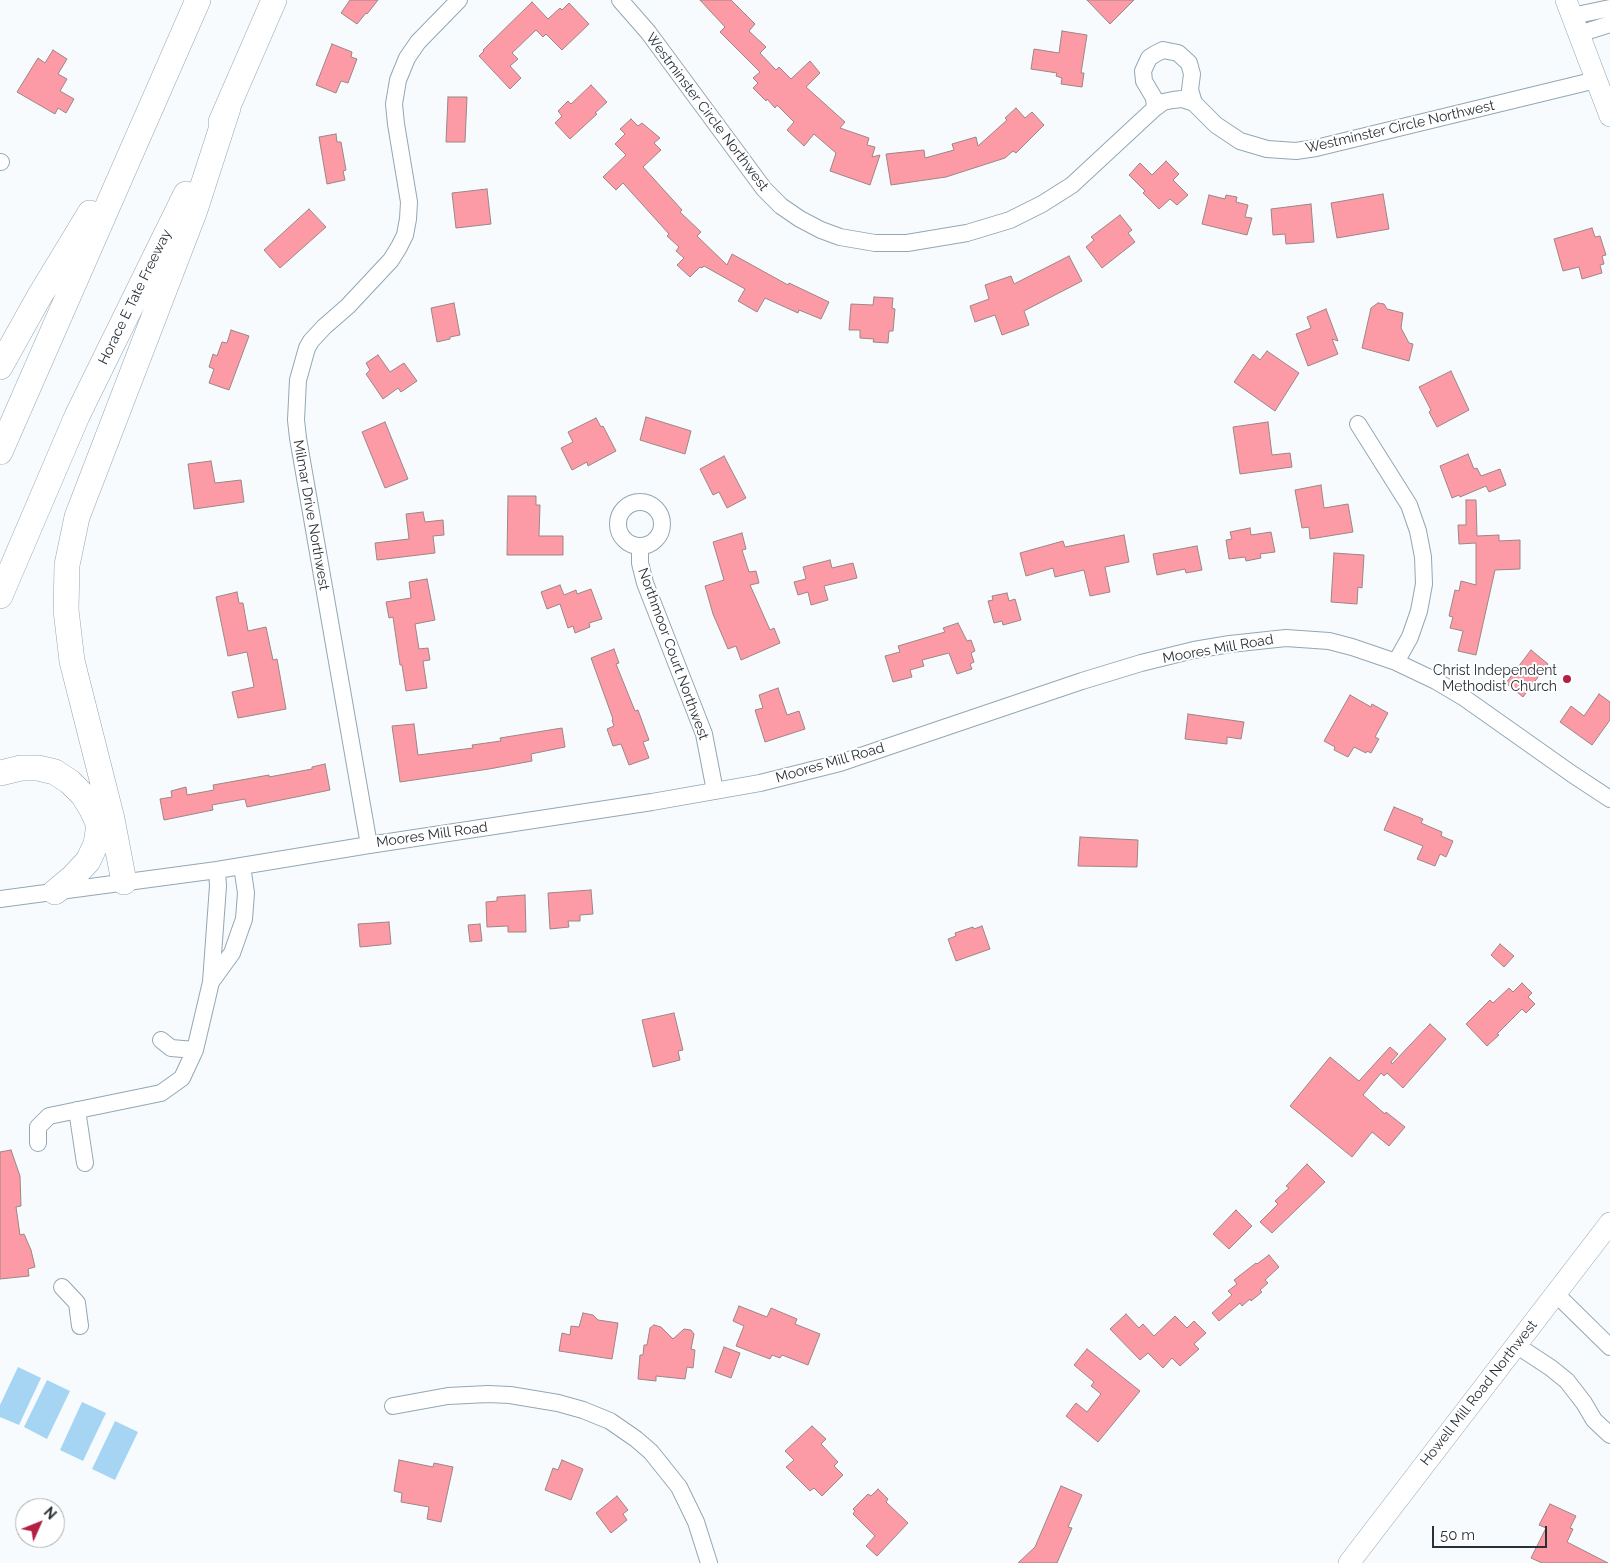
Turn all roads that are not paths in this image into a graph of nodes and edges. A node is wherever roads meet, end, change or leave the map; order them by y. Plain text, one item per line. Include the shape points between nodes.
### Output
1 (198, 0) edge
2 (274, 0) edge
3 (459, 0) edge
4 (620, 0) edge
5 (1610, 8) edge
6 (1573, 17) edge
7 (1610, 24) edge
8 (1596, 80) junction
9 (1194, 103) junction
10 (228, 108) junction
11 (1155, 108) junction
12 (1610, 116) edge
13 (131, 151) junction
14 (0, 367) edge
15 (1358, 424) dead end
16 (0, 452) edge
17 (640, 546) dead end
18 (0, 596) edge
19 (1396, 662) junction
20 (0, 773) edge
21 (715, 792) junction
22 (1610, 799) edge
23 (99, 825) junction
24 (369, 844) junction
25 (242, 866) junction
26 (217, 870) junction
27 (116, 884) junction
28 (56, 892) junction
29 (0, 899) edge
30 (212, 982) junction
31 (161, 1040) dead end
32 (195, 1050) junction
33 (77, 1110) junction
34 (38, 1143) dead end
35 (85, 1163) dead end
36 (1610, 1223) edge
37 (62, 1287) dead end
38 (1556, 1294) junction
39 (80, 1326) dead end
40 (1516, 1345) junction
41 (1610, 1347) edge
42 (393, 1406) dead end
43 (1610, 1435) edge
44 (709, 1563) edge
45 (1349, 1563) edge

1 - 13 highway
2 - 10 highway, Horace E Tate Freeway
3 - 24 street, Milmar Drive Northwest via 418,42 398,80 394,104 409,202 405,235 391,260 311,341 298,380 298,438
4 - 11 street, Westminster Circle Northwest via 648,32 764,190 800,219 840,237 874,243 907,243 967,234 1010,220 1072,184
5 - 6 street
6 - 7 street
6 - 8 main road
8 - 9 street, Westminster Circle Northwest via 1296,151 1268,149 1240,140 1216,126
8 - 12 main road
9 - 11 street, Westminster Circle Northwest via 1173,100
9 - 11 street via 1189,63 1178,53 1163,50 1149,58 1143,71
10 - 18 highway, Horace E Tate Freeway via 77,416
10 - 27 highway via 195,210 77,517 67,565 66,610 72,661 112,819
13 - 14 highway via 84,222
13 - 16 highway
15 - 19 street via 1409,505 1424,557 1420,611
17 - 21 street, Northmoor Court Northwest via 645,583 704,734
19 - 21 street, Moores Mill Road via 1352,646 1306,639 1286,638 1194,650 1082,681 830,766
19 - 22 street, Moores Mill Road via 1463,697
20 - 23 highway via 21,768 54,772 83,795
21 - 24 street, Moores Mill Road
23 - 27 highway
23 - 28 highway via 96,844 88,861
24 - 25 street, Moores Mill Road
25 - 26 street, Moores Mill Road
25 - 30 street via 246,893 244,919 232,953
26 - 27 street, Moores Mill Road
26 - 30 street
27 - 28 street, Moores Mill Road
28 - 29 street, Moores Mill Road
30 - 32 street
31 - 32 street via 171,1048
32 - 33 street via 182,1078 161,1093
33 - 34 street via 49,1116 38,1127
33 - 35 street
36 - 38 main road, Howell Mill Road Northwest
37 - 39 street via 77,1304
38 - 40 main road, Howell Mill Road Northwest
38 - 41 street
40 - 43 street via 1567,1381 1594,1420
40 - 45 main road, Howell Mill Road Northwest
42 - 44 street via 448,1396 510,1395 558,1403 610,1421 651,1452 679,1487 696,1522

